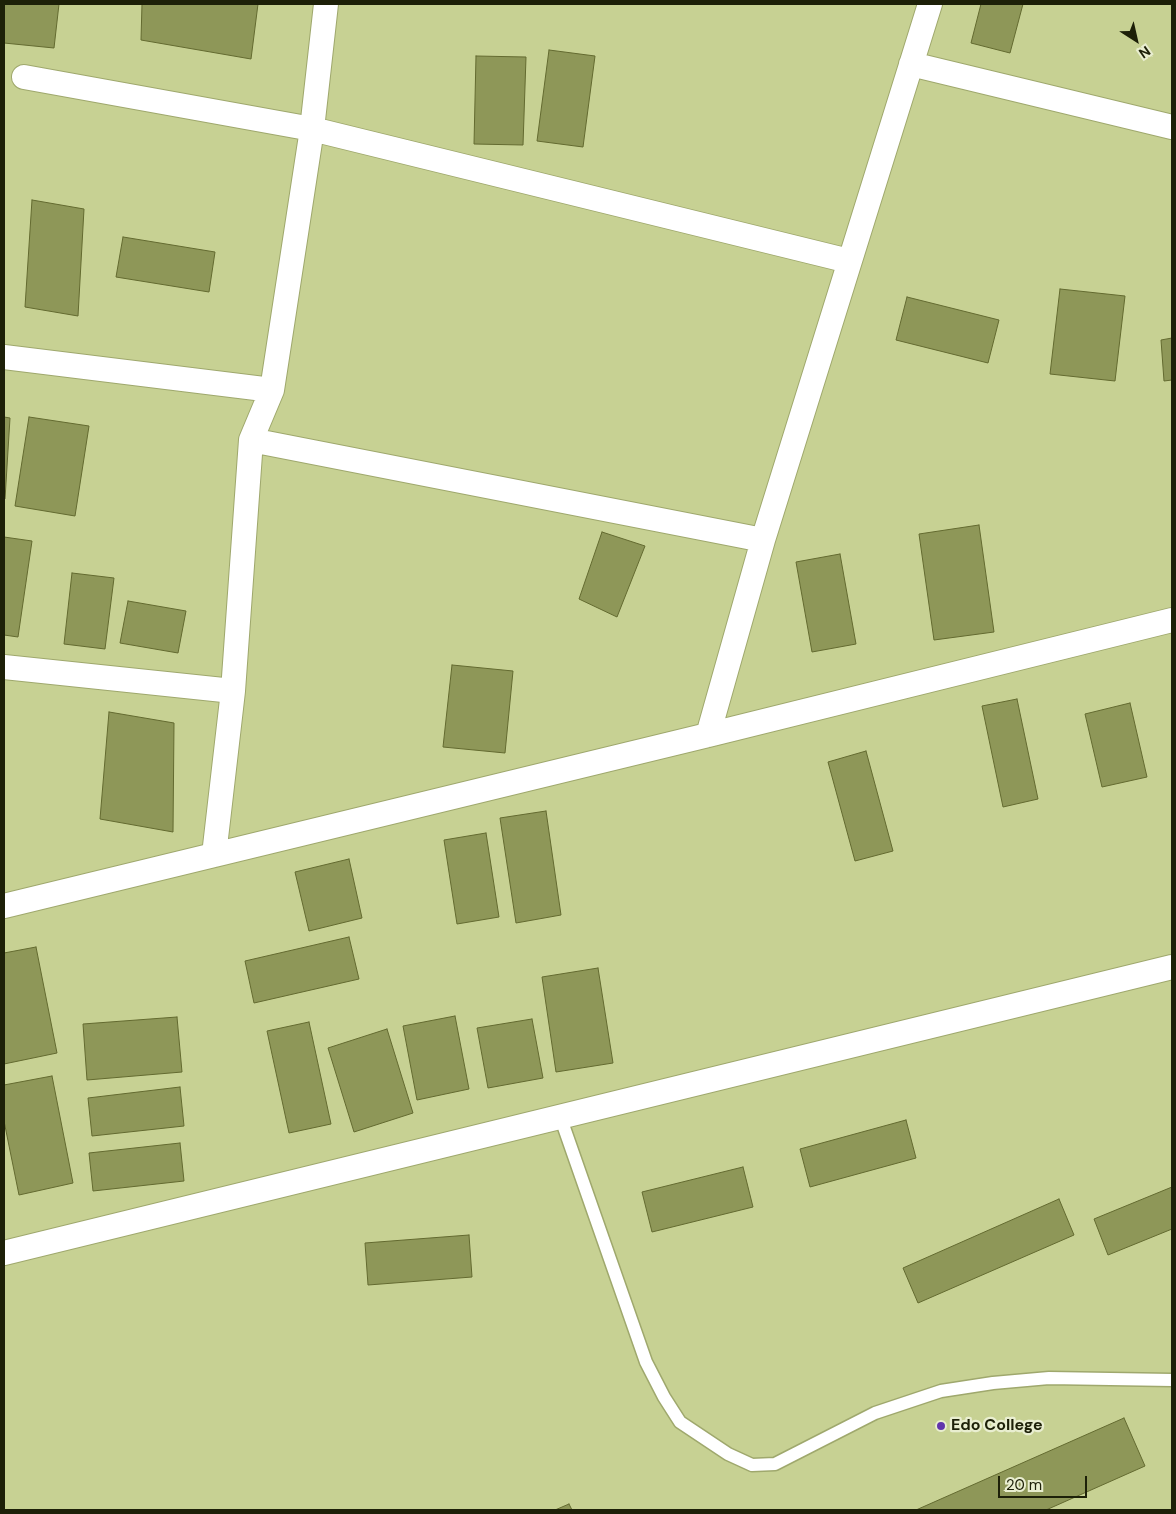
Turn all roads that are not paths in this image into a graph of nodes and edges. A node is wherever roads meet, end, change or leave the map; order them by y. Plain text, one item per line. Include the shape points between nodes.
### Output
1 (326, 4) edge
2 (930, 4) edge
3 (911, 64) junction
4 (24, 77) dead end
5 (1172, 127) edge
6 (312, 129) junction
7 (849, 261) junction
8 (4, 357) edge
9 (272, 390) junction
10 (251, 440) junction
11 (763, 540) junction
12 (1172, 620) edge
13 (4, 667) edge
14 (233, 691) junction
15 (708, 736) junction
16 (214, 855) junction
17 (4, 906) edge
18 (1172, 967) edge
19 (560, 1116) junction
20 (4, 1253) edge
21 (1172, 1380) edge

1 - 6 street
2 - 3 street
3 - 5 street
3 - 7 street
4 - 6 street
6 - 7 street
6 - 9 street
7 - 11 street
8 - 9 street
9 - 10 street
10 - 11 street
10 - 14 street
11 - 15 street
12 - 15 street
13 - 14 street
14 - 16 street
15 - 16 street
16 - 17 street
18 - 19 street
19 - 20 street
19 - 21 lane via 646,1362 664,1397 680,1422 728,1454 752,1465 775,1464 875,1413 941,1391 1049,1378

